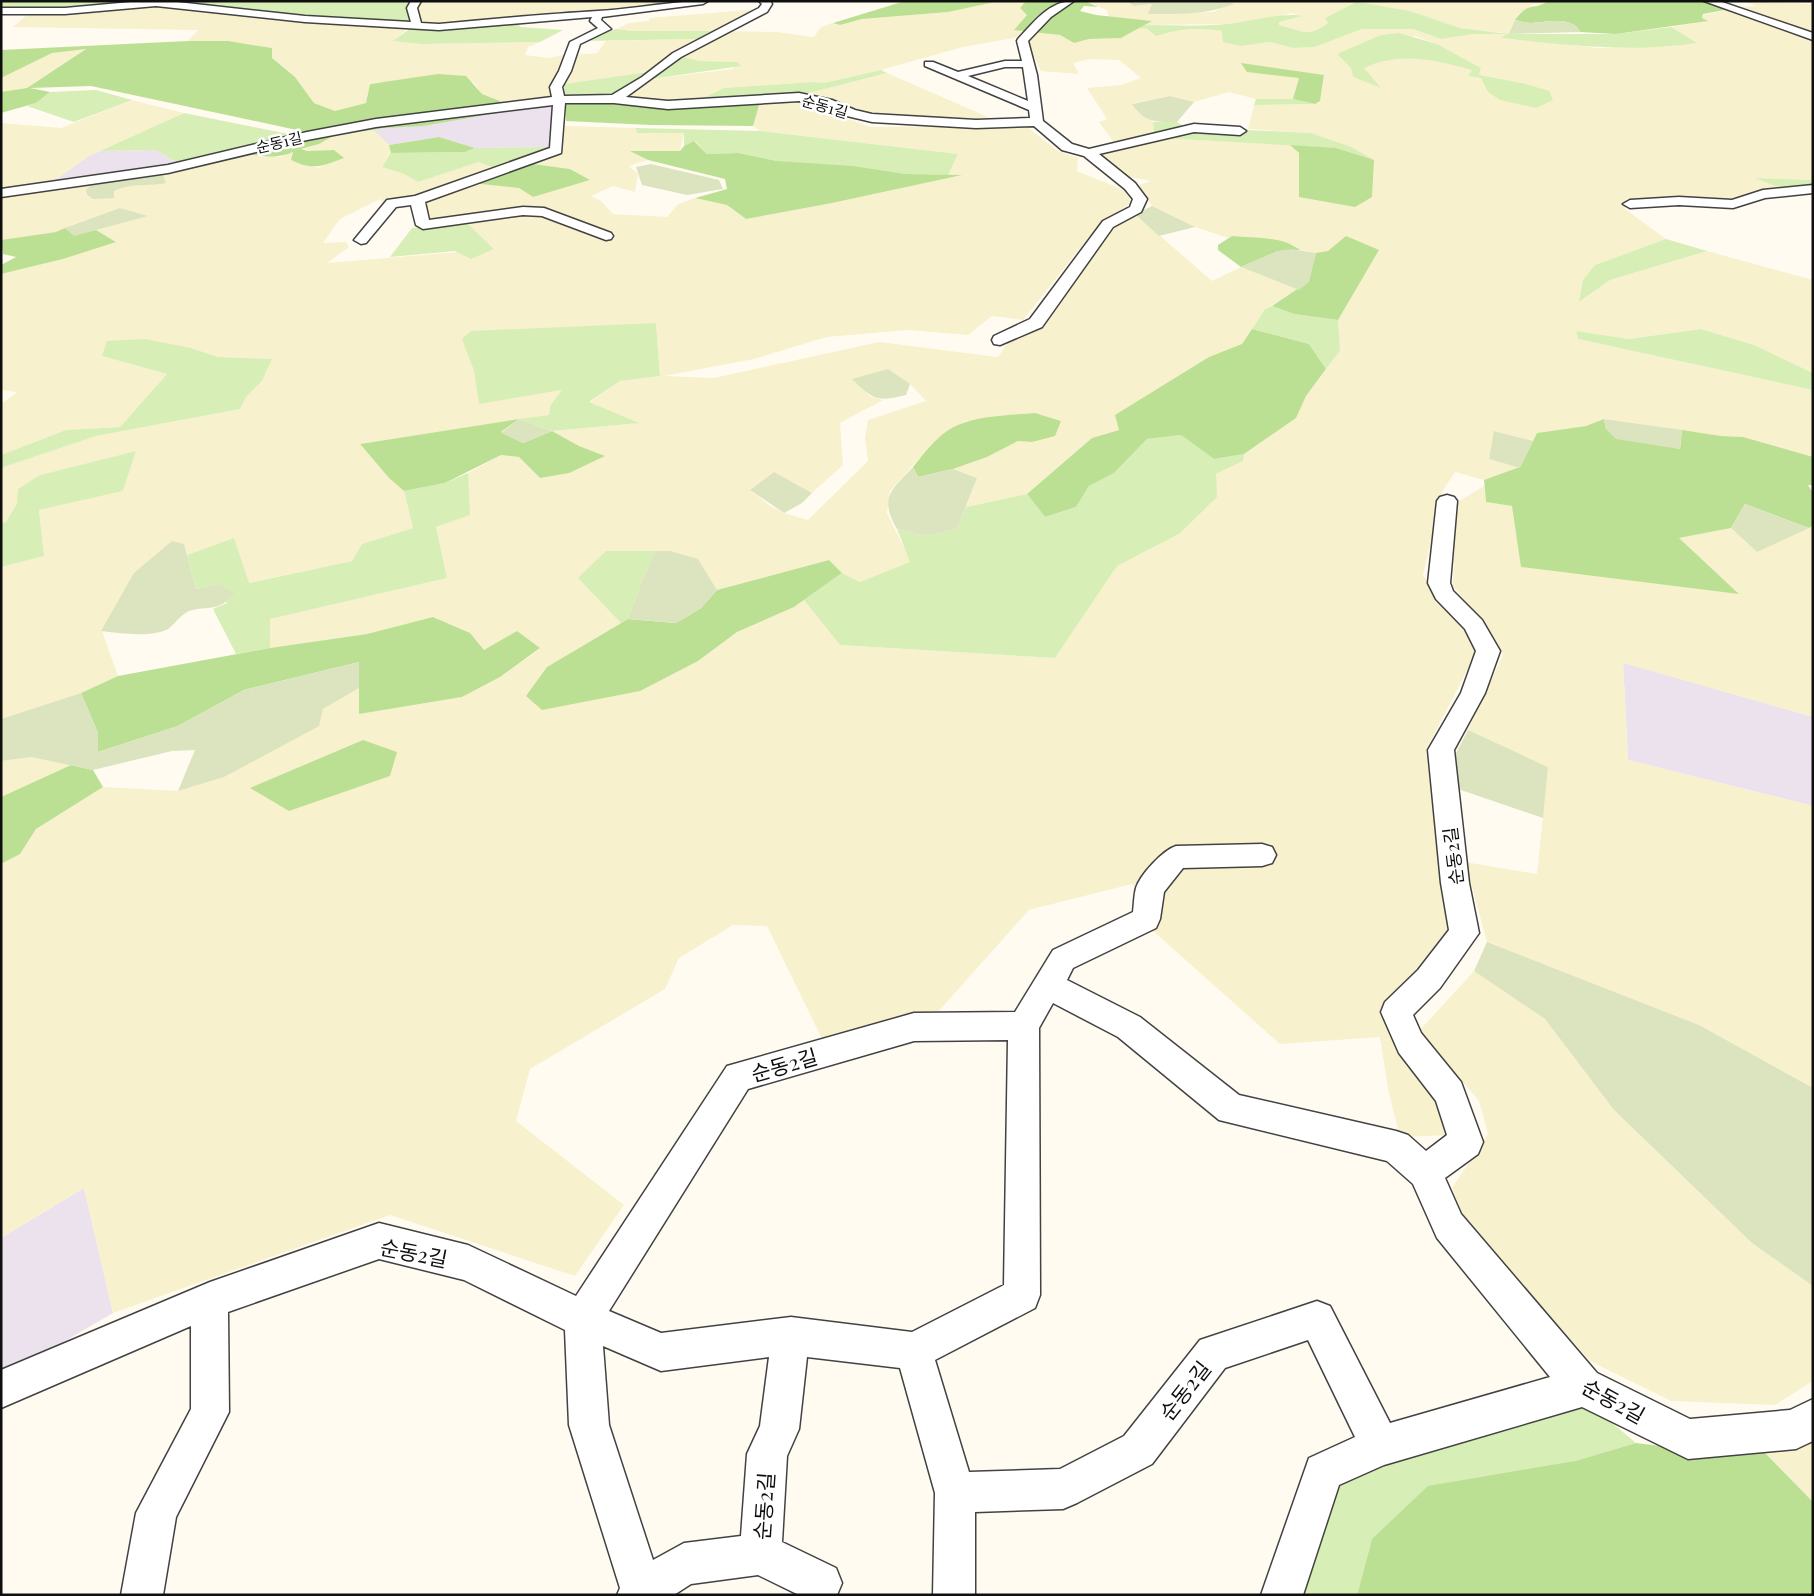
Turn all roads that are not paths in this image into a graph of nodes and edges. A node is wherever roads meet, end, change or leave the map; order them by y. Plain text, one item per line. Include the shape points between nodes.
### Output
1 (416, 1) edge
2 (703, 1) edge
3 (764, 1) edge
4 (1068, 1) edge
5 (1708, 1) edge
6 (1, 12) edge
7 (598, 14) junction
8 (417, 26) junction
9 (1813, 37) edge
10 (997, 53) dead end
11 (1027, 58) junction
12 (929, 64) dead end
13 (959, 75) junction
14 (614, 99) junction
15 (559, 100) junction
16 (1035, 108) junction
17 (1037, 122) junction
18 (1240, 131) dead end
19 (1088, 153) junction
20 (1813, 189) edge
21 (1, 193) edge
22 (417, 200) junction
23 (1630, 204) dead end
24 (606, 236) dead end
25 (361, 240) dead end
26 (1000, 340) dead end
27 (1447, 501) dead end
28 (1262, 855) dead end
29 (1047, 985) junction
30 (1024, 1026) junction
31 (1425, 1172) junction
32 (210, 1300) junction
33 (583, 1319) junction
34 (791, 1336) junction
35 (914, 1350) junction
36 (1582, 1387) junction
37 (1, 1389) edge
38 (1813, 1418) edge
39 (1380, 1446) junction
40 (955, 1493) junction
41 (760, 1554) junction
42 (821, 1583) dead end
43 (640, 1593) edge
44 (142, 1595) edge
45 (954, 1595) edge
46 (1282, 1595) edge

1 - 8 street via 412,8
2 - 7 street
3 - 14 street via 767,4 763,10 677,54
4 - 11 street via 1047,15 1022,41
5 - 9 street
6 - 8 street via 65,11 156,3 305,19
7 - 8 street
7 - 15 street via 596,21 606,29 575,42 566,71 556,87
10 - 11 street
11 - 13 street
11 - 16 street
12 - 13 street
13 - 16 street
14 - 15 street, 순동1길
14 - 17 street, 순동1길 via 668,104 799,97 872,118 976,124
15 - 21 street, 순동1길 via 376,123 168,168
15 - 22 street via 556,150
16 - 17 street
17 - 19 street via 1067,148
18 - 19 street via 1194,128
19 - 26 street via 1130,186 1140,199 1136,209 1108,224 1036,323
20 - 23 street via 1763,194 1733,204 1679,201
22 - 24 street via 423,225 523,211 544,212
22 - 25 street via 392,202
27 - 31 street, 순동2길 via 1439,583 1444,594 1474,625 1488,651 1473,693 1441,750 1455,883 1464,932 1429,979 1396,1012 1410,1043 1450,1093 1466,1142
28 - 29 street via 1176,857 1150,888 1146,918 1063,958
29 - 30 street
29 - 31 street, 순동2길 via 1129,1026 1231,1109 1396,1147
30 - 33 street, 순동2길 via 914,1027 738,1077
30 - 35 street via 1022,1295
31 - 36 street, 순동2길 via 1449,1226
32 - 33 street, 순동2길 via 379,1241 468,1262
32 - 37 street, 순동2길
32 - 44 street via 210,1412 156,1513
33 - 34 street, 순동2길 via 661,1352
33 - 43 street, 순동2길 via 589,1425
34 - 35 street, 순동2길
34 - 41 street, 순동2길 via 779,1429 767,1454
35 - 40 street
36 - 38 street, 순동2길 via 1688,1439 1796,1430
36 - 39 street
39 - 40 street, 순동2길 via 1317,1319 1213,1353 1138,1450 1063,1489
39 - 46 street via 1323,1472
40 - 45 street
41 - 42 street
41 - 43 street, 순동2길 via 684,1564

